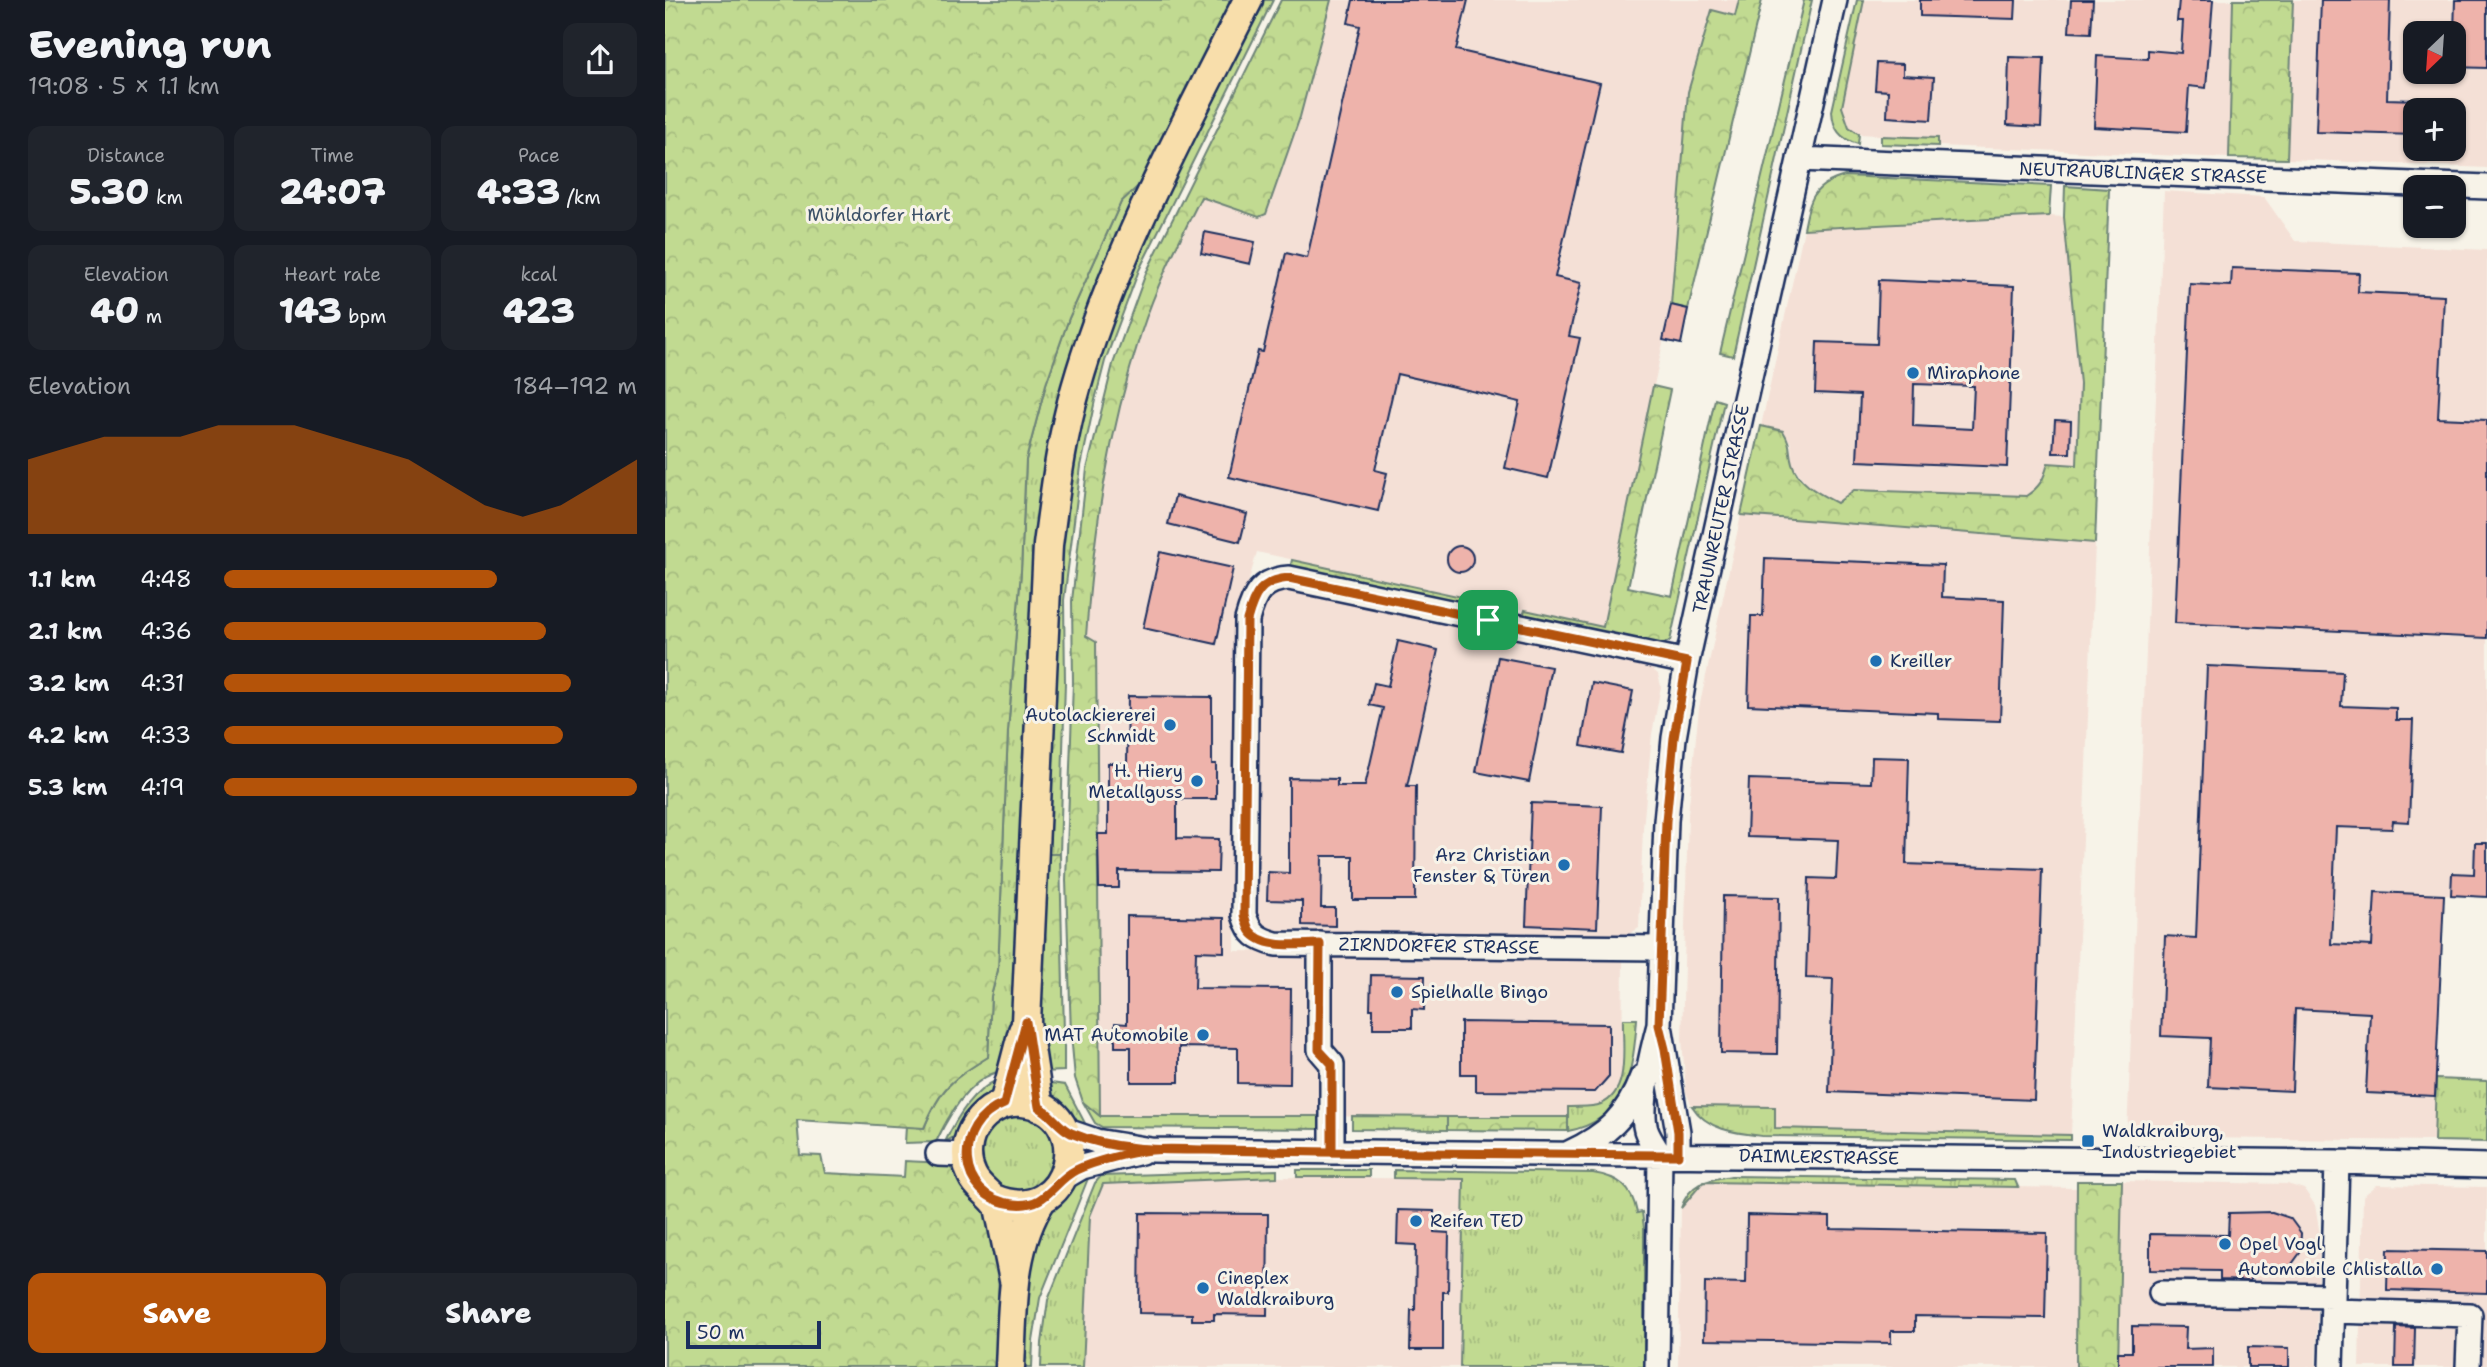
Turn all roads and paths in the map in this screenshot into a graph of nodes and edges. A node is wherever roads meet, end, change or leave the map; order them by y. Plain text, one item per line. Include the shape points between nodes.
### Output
1 (1248, 0) edge
2 (1835, 0) edge
3 (1799, 159) junction
4 (2487, 187) edge
5 (1687, 662) junction
6 (1320, 944) junction
7 (1661, 948) junction
8 (1026, 1022) junction
9 (1659, 1025) junction
10 (1651, 1051) junction
11 (1004, 1104) junction
12 (1039, 1107) junction
13 (1064, 1130) junction
14 (1151, 1150) junction
15 (1332, 1152) junction
16 (938, 1154) dead end
17 (1568, 1154) junction
18 (967, 1155) junction
19 (1669, 1155) junction
20 (2337, 1162) junction
21 (2487, 1166) edge
22 (1063, 1178) junction
23 (994, 1199) junction
24 (1042, 1199) junction
25 (1014, 1280) junction
26 (2161, 1293) dead end
27 (2333, 1303) junction
28 (1010, 1367) edge
29 (1657, 1367) edge
30 (2332, 1367) edge
31 (2469, 1367) edge

1 - 8 main road via 1117,273 1066,425 1048,558
2 - 3 street, TRAUNREUTER STRASSE
3 - 4 street, NEUTRAUBLINGER STRASSE
3 - 5 street, TRAUNREUTER STRASSE
5 - 6 street, ZIRNDORFER STRASSE via 1289,578 1267,584 1257,593 1247,620 1244,915 1249,931 1260,939 1276,944
5 - 7 street, TRAUNREUTER STRASSE via 1667,807
6 - 7 street, ZIRNDORFER STRASSE
6 - 15 street via 1319,1050 1332,1064
7 - 9 street, TRAUNREUTER STRASSE
8 - 11 main road
8 - 12 main road
9 - 10 street, TRAUNREUTER STRASSE
9 - 19 street, TRAUNREUTER STRASSE via 1678,1132
10 - 17 street, TRAUNREUTER STRASSE via 1623,1114 1593,1142
10 - 19 street, TRAUNREUTER STRASSE via 1644,1118 1647,1131
11 - 12 main road via 1022,1102
11 - 18 main road via 974,1127
12 - 13 main road
13 - 14 street, DAIMLERSTRASSE via 1096,1141
13 - 22 main road via 1069,1159
14 - 15 street, DAIMLERSTRASSE
14 - 22 street, DAIMLERSTRASSE via 1082,1167
15 - 17 street, DAIMLERSTRASSE
16 - 18 street
17 - 19 street, DAIMLERSTRASSE
18 - 23 main road via 978,1185
19 - 20 street, DAIMLERSTRASSE
19 - 29 street
20 - 21 street, DAIMLERSTRASSE
20 - 27 street
22 - 24 main road
23 - 24 main road via 1018,1205
23 - 25 main road
24 - 25 main road via 1028,1228
25 - 28 main road
26 - 27 street
27 - 30 street
27 - 31 street via 2470,1315

